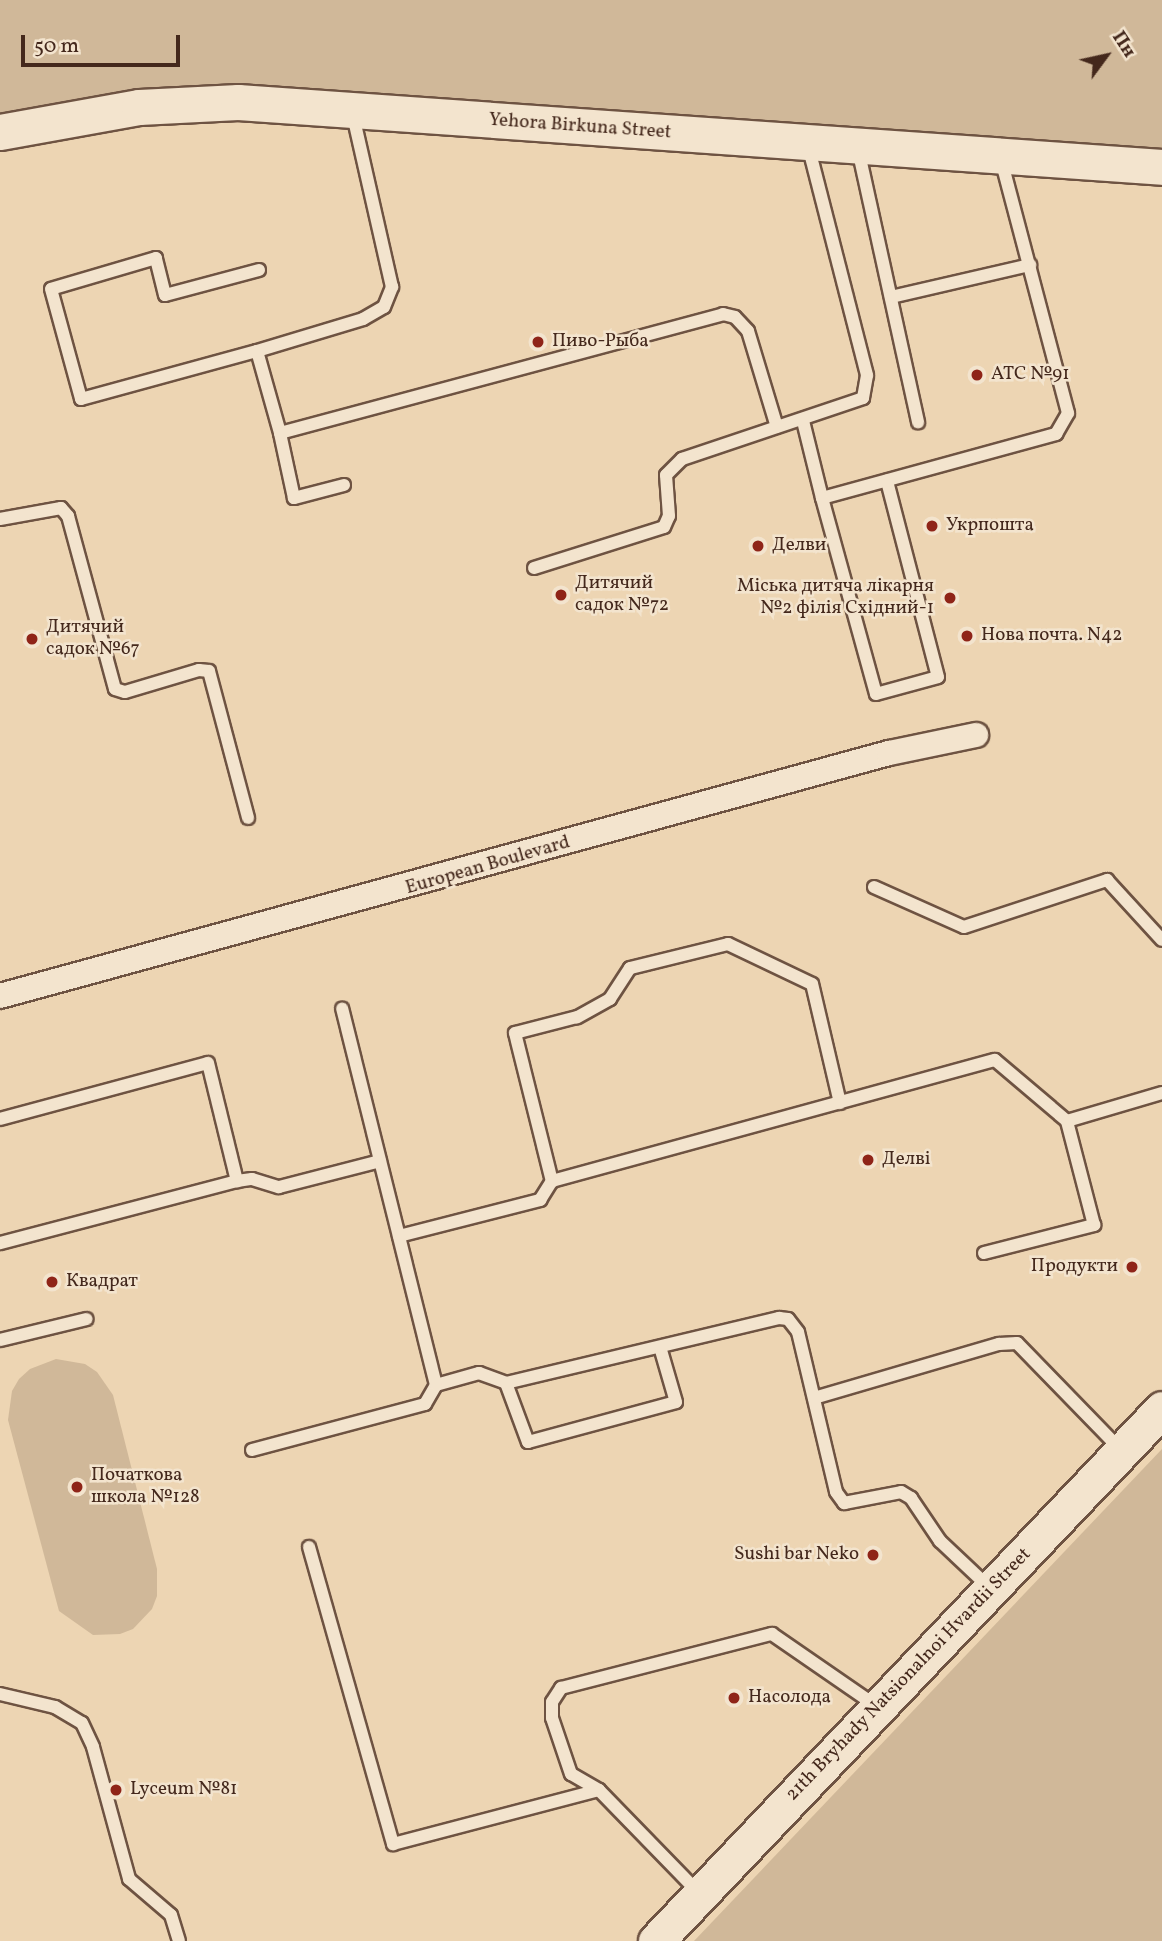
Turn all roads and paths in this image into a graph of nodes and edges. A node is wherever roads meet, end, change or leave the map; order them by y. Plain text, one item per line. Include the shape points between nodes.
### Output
1 (352, 111) junction
2 (0, 132) edge
3 (807, 142) junction
4 (857, 146) junction
5 (1000, 156) junction
6 (1162, 167) edge
7 (1030, 265) junction
8 (258, 270) dead end
9 (891, 297) junction
10 (257, 351) junction
11 (803, 421) junction
12 (918, 423) dead end
13 (777, 427) junction
14 (280, 433) junction
15 (887, 481) junction
16 (344, 485) dead end
17 (822, 498) junction
18 (0, 519) edge
19 (534, 568) dead end
20 (976, 735) dead end
21 (248, 818) dead end
22 (874, 887) dead end
23 (1162, 940) edge
24 (0, 996) edge
25 (342, 1009) dead end
26 (1162, 1093) edge
27 (840, 1102) junction
28 (0, 1119) edge
29 (1067, 1121) junction
30 (380, 1161) junction
31 (237, 1181) junction
32 (552, 1181) junction
33 (399, 1236) junction
34 (0, 1243) edge
35 (984, 1254) dead end
36 (86, 1319) dead end
37 (0, 1340) edge
38 (660, 1347) junction
39 (506, 1383) junction
40 (436, 1385) junction
41 (814, 1398) junction
42 (1162, 1409) edge
43 (252, 1450) dead end
44 (1122, 1451) junction
45 (309, 1547) dead end
46 (991, 1589) junction
47 (0, 1694) edge
48 (878, 1707) junction
49 (599, 1790) junction
50 (700, 1895) junction
51 (179, 1941) edge
52 (656, 1941) edge

1 - 2 street, Yehora Birkuna Street via 238,102 139,107
1 - 3 street, Yehora Birkuna Street
1 - 10 lane via 392,287 384,307 363,319
3 - 4 street, Yehora Birkuna Street
3 - 11 lane via 867,386 855,404
4 - 5 street, Yehora Birkuna Street
4 - 9 lane
5 - 6 street, Yehora Birkuna Street
5 - 7 lane
7 - 9 lane
7 - 15 lane via 1068,413 1056,434
8 - 10 lane via 165,295 156,258 51,289 81,400
9 - 12 lane
10 - 14 lane
11 - 13 lane
11 - 17 lane
13 - 14 lane via 748,331 735,317 723,314
13 - 19 lane via 705,448 671,466 664,487 669,516 657,531
14 - 16 lane via 294,498
15 - 17 lane
15 - 17 lane via 938,677 876,694
18 - 21 lane via 61,508 68,516 115,689 125,692 209,671
20 - 24 street, European Boulevard via 889,754
22 - 23 lane via 964,927 1107,880
25 - 30 lane
26 - 29 lane
27 - 29 lane via 995,1060
27 - 32 lane
27 - 32 lane via 812,984 728,944 630,968 610,999 577,1017 515,1034
28 - 31 lane via 208,1063
29 - 35 lane via 1094,1225
30 - 31 lane via 279,1187 252,1179
30 - 33 lane
31 - 34 lane
32 - 33 lane via 540,1200
33 - 40 lane
36 - 37 lane
38 - 39 lane
38 - 39 lane via 676,1402 528,1442
38 - 41 lane via 788,1319 798,1332
39 - 40 lane via 479,1373
40 - 43 lane via 425,1404
41 - 44 lane via 999,1344 1017,1343
41 - 46 lane via 836,1492 844,1503 901,1492 911,1498 940,1541
42 - 44 street, 21th Bryhady Natsionalnoi Hvardii Street
44 - 46 street, 21th Bryhady Natsionalnoi Hvardii Street
45 - 49 lane via 393,1844
46 - 48 street, 21th Bryhady Natsionalnoi Hvardii Street
47 - 51 lane via 55,1707 82,1723 93,1747 129,1879 171,1915
48 - 49 lane via 772,1634 561,1688 552,1702 552,1718 571,1774
48 - 50 street, 21th Bryhady Natsionalnoi Hvardii Street
49 - 50 lane
50 - 52 street, 21th Bryhady Natsionalnoi Hvardii Street

